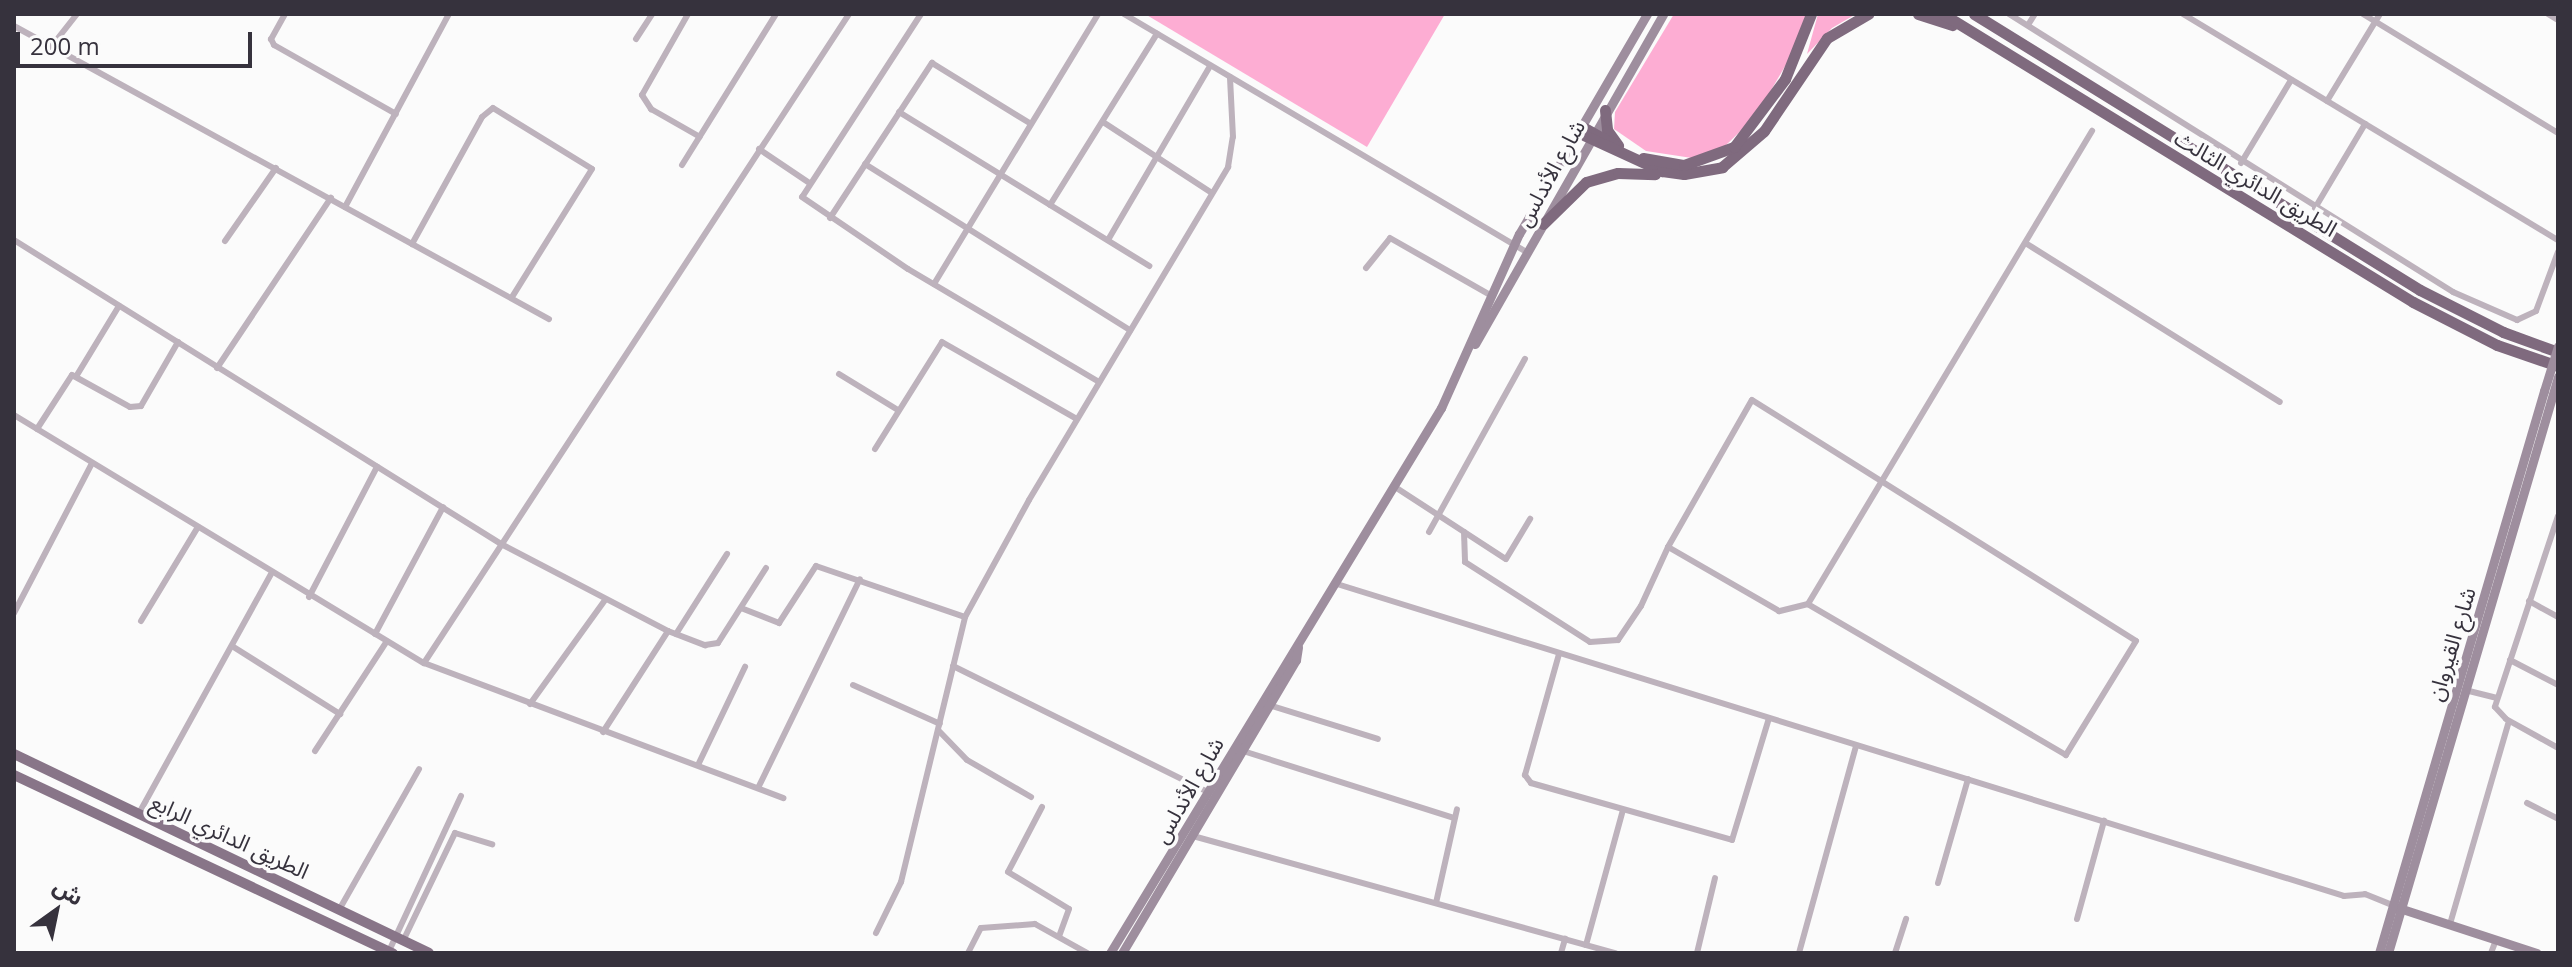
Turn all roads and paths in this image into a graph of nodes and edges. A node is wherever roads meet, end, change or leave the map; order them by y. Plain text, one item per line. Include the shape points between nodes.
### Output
1 (77, 14) edge
2 (285, 14) edge
3 (449, 14) edge
4 (652, 14) edge
5 (688, 14) edge
6 (776, 14) edge
7 (849, 14) edge
8 (921, 14) edge
9 (1098, 14) edge
10 (1124, 14) edge
11 (1647, 14) edge
12 (1663, 14) edge
13 (1811, 14) edge
14 (1868, 14) edge
15 (1918, 14) edge
16 (1943, 14) edge
17 (1974, 14) edge
18 (2009, 14) edge
19 (2035, 14) edge
20 (2183, 14) edge
21 (2363, 14) edge
22 (2380, 14) edge
23 (2548, 14) edge
24 (2558, 20) edge
25 (2375, 21) junction
26 (2028, 25) junction
27 (14, 26) edge
28 (1968, 30) junction
29 (1157, 34) junction
30 (636, 39) dead end
31 (51, 47) junction
32 (1210, 66) junction
33 (1230, 77) junction
34 (2291, 80) junction
35 (2327, 101) junction
36 (1605, 110) junction
37 (899, 112) junction
38 (396, 114) junction
39 (1103, 122) junction
40 (1031, 124) junction
41 (2365, 124) junction
42 (2092, 131) dead end
43 (1585, 132) junction
44 (2558, 133) edge
45 (700, 137) junction
46 (759, 149) junction
47 (1621, 149) junction
48 (1157, 157) junction
49 (2241, 163) junction
50 (865, 164) junction
51 (682, 165) dead end
52 (276, 168) junction
53 (1000, 174) junction
54 (1684, 174) junction
55 (808, 182) junction
56 (1212, 193) junction
57 (331, 198) junction
58 (1050, 205) junction
59 (345, 207) junction
60 (2315, 208) junction
61 (830, 218) junction
62 (1543, 224) junction
63 (967, 229) junction
64 (1108, 240) junction
65 (2558, 240) edge
66 (14, 241) edge
67 (225, 241) dead end
68 (412, 244) junction
69 (2027, 244) junction
70 (1514, 245) junction
71 (1527, 252) junction
72 (2558, 252) edge
73 (1149, 266) dead end
74 (1366, 268) dead end
75 (934, 284) junction
76 (1492, 296) junction
77 (512, 297) junction
78 (119, 306) junction
79 (549, 319) dead end
80 (1130, 330) junction
81 (178, 342) junction
82 (2558, 349) edge
83 (1471, 350) junction
84 (1525, 359) dead end
85 (2558, 366) edge
86 (217, 368) junction
87 (839, 374) dead end
88 (77, 375) junction
89 (2558, 377) edge
90 (1099, 382) junction
91 (2549, 392) junction
92 (2280, 402) dead end
93 (898, 410) junction
94 (14, 415) edge
95 (1077, 419) junction
96 (37, 429) junction
97 (875, 449) dead end
98 (92, 463) junction
99 (377, 467) junction
100 (1879, 480) junction
101 (1395, 487) junction
102 (443, 507) junction
103 (1438, 516) junction
104 (2558, 516) edge
105 (1530, 519) dead end
106 (198, 527) junction
107 (1429, 532) dead end
108 (1464, 532) junction
109 (2550, 542) junction
110 (501, 544) junction
111 (2558, 546) edge
112 (1668, 547) junction
113 (727, 554) dead end
114 (766, 568) dead end
115 (271, 574) junction
116 (860, 579) junction
117 (1337, 584) junction
118 (309, 597) junction
119 (605, 600) junction
120 (2529, 601) junction
121 (1808, 604) junction
122 (741, 608) junction
123 (14, 613) edge
124 (965, 617) junction
125 (2558, 617) edge
126 (141, 621) dead end
127 (668, 631) junction
128 (375, 634) junction
129 (676, 634) junction
130 (387, 641) junction
131 (232, 646) junction
132 (1298, 647) junction
133 (1559, 654) junction
134 (2510, 660) junction
135 (424, 663) junction
136 (953, 666) junction
137 (745, 667) dead end
138 (853, 685) dead end
139 (2558, 685) edge
140 (2465, 690) junction
141 (2496, 698) junction
142 (530, 704) junction
143 (1269, 705) junction
144 (340, 714) junction
145 (1769, 718) junction
146 (2509, 721) junction
147 (940, 728) junction
148 (603, 732) junction
149 (1378, 739) dead end
150 (1856, 746) junction
151 (2558, 748) edge
152 (315, 751) dead end
153 (1243, 751) junction
154 (14, 754) edge
155 (698, 765) junction
156 (419, 769) dead end
157 (14, 775) edge
158 (1968, 779) junction
159 (759, 786) junction
160 (1208, 792) junction
161 (461, 796) dead end
162 (1031, 797) dead end
163 (784, 798) dead end
164 (2527, 803) dead end
165 (1042, 807) dead end
166 (1457, 809) dead end
167 (1623, 810) junction
168 (138, 815) junction
169 (1454, 818) junction
170 (2558, 819) edge
171 (2104, 821) junction
172 (1193, 836) junction
173 (186, 837) junction
174 (492, 844) dead end
175 (176, 851) junction
176 (1715, 878) dead end
177 (1938, 883) dead end
178 (1436, 903) junction
179 (2397, 907) junction
180 (339, 910) junction
181 (1906, 919) dead end
182 (2077, 919) dead end
183 (2450, 924) junction
184 (876, 933) dead end
185 (1059, 936) junction
186 (400, 939) junction
187 (1565, 939) junction
188 (2496, 940) junction
189 (1586, 945) junction
190 (391, 952) edge
191 (429, 953) edge
192 (968, 953) edge
193 (1087, 953) edge
194 (1110, 953) edge
195 (1122, 953) edge
196 (1561, 953) edge
197 (1616, 953) edge
198 (1697, 953) edge
199 (1799, 953) edge
200 (1895, 953) edge
201 (2379, 953) edge
202 (2388, 953) edge
203 (2491, 953) edge
204 (2537, 953) edge

1 - 31 street
2 - 38 street via 271,39 274,45
3 - 38 street
4 - 30 street
5 - 45 street via 642,95 651,109
6 - 45 street
7 - 46 street
8 - 55 street
9 - 40 street
10 - 29 street
11 - 43 main road, شارع الأندلس
12 - 36 main road, شارع الأندلس
13 - 47 highway via 1785,79 1734,147 1684,165
14 - 54 highway via 1827,38 1750,147 1722,167
15 - 28 highway
16 - 28 highway, الطريق الدائري الثالث
17 - 82 highway, الطريق الدائري الثالث via 2420,290 2503,332
18 - 26 street
19 - 26 street
20 - 34 street
21 - 25 street
22 - 25 street
23 - 24 street
25 - 35 street
25 - 44 street
26 - 49 street
27 - 31 street
28 - 85 highway, الطريق الدائري الثالث via 2413,302 2497,345
29 - 32 street
29 - 39 street
31 - 52 street
32 - 33 street
32 - 48 street
33 - 56 street via 1232,154
33 - 70 street
34 - 35 street
34 - 49 street
35 - 41 street
36 - 43 main road, شارع الأندلس
36 - 47 highway via 1607,130
37 - 40 street via 934,62
37 - 50 street
37 - 53 street
38 - 59 street
39 - 48 street
39 - 58 street
40 - 53 street
41 - 60 street
41 - 65 street
42 - 69 street
43 - 47 highway
43 - 54 highway via 1641,165
43 - 62 main road, شارع الأندلس
43 - 70 main road, شارع الأندلس
45 - 51 street
46 - 55 street
46 - 110 street
48 - 56 street
48 - 64 street
49 - 60 street
50 - 61 street
50 - 63 street
52 - 57 street
52 - 67 street
53 - 58 street
53 - 63 street
54 - 62 highway via 1618,173 1586,182
55 - 61 street via 804,200
56 - 80 street
57 - 59 street
57 - 86 street
58 - 64 street
59 - 68 street
60 - 72 street via 2453,292 2517,320 2536,311
61 - 75 street
62 - 71 main road, شارع الأندلس
63 - 75 street
63 - 80 street
64 - 73 street
66 - 78 street
68 - 77 street
68 - 77 street via 482,117 493,108 592,169
69 - 92 street
69 - 100 street
70 - 71 street
70 - 76 main road, شارع الأندلس
71 - 83 main road, شارع الأندلس
74 - 76 street via 1390,238
75 - 90 street
76 - 83 main road, شارع الأندلس
77 - 79 street
78 - 81 street
78 - 88 street
80 - 90 street
81 - 86 street
81 - 88 street via 136,408
82 - 91 main road, شارع القيروان, bridge
83 - 101 main road, شارع الأندلس
84 - 103 street
86 - 99 street
87 - 93 street
88 - 96 street via 69,378
89 - 91 main road, شارع القيروان
90 - 95 street
91 - 140 main road, شارع القيروان
91 - 179 main road, شارع القيروان
93 - 95 street via 939,344 946,342
93 - 97 street
94 - 96 street
95 - 124 street
96 - 98 street
98 - 106 street
98 - 123 street
99 - 102 street
99 - 118 street
100 - 112 street via 1752,400
100 - 121 street
100 - 121 street via 2136,641 2066,755
101 - 103 street
101 - 117 main road, شارع الأندلس
102 - 110 street
102 - 128 street
103 - 107 street
103 - 108 street
104 - 109 street
105 - 108 street via 1506,559
106 - 115 street
106 - 126 street
108 - 112 street via 1465,562 1590,642 1618,640 1641,606
109 - 111 street
109 - 120 street
110 - 119 street
110 - 135 street
112 - 121 street via 1779,611
113 - 129 street
114 - 122 street
115 - 118 street
115 - 131 street
116 - 122 street via 816,566 779,623
116 - 124 street
116 - 159 street
117 - 132 main road, شارع الأندلس
117 - 133 street
118 - 128 street
119 - 127 street
119 - 142 street
120 - 125 street
120 - 134 street
122 - 129 street via 718,643 705,645
124 - 136 street
127 - 129 street
127 - 148 street
128 - 130 street
130 - 135 street
130 - 144 street
131 - 144 street
131 - 168 street
132 - 143 main road, شارع الأندلس
132 - 160 main road, شارع الأندلس
133 - 145 street
133 - 167 street via 1525,778
134 - 139 street
134 - 141 street
135 - 142 street
136 - 147 street
136 - 160 street
137 - 155 street
138 - 147 street
140 - 141 street
140 - 179 main road, شارع القيروان
141 - 146 street via 2498,713
142 - 148 street
143 - 149 street
143 - 153 main road, شارع الأندلس
144 - 152 street
145 - 150 street
145 - 167 street via 1732,840
146 - 151 street
146 - 183 street
147 - 162 street via 967,760
147 - 184 street via 897,896
148 - 155 street
150 - 158 street
150 - 199 street
153 - 169 street
153 - 172 main road, شارع الأندلس
154 - 168 main road, الطريق الدائري الرابع
155 - 159 street
156 - 180 street
157 - 175 main road, الطريق الدائري الرابع
158 - 171 street
158 - 177 street
159 - 163 street
160 - 194 main road, شارع الأندلس
161 - 186 street
164 - 170 street
165 - 185 street via 1008,872 1069,909
166 - 169 street
167 - 189 street
168 - 173 main road, الطريق الدائري الرابع
169 - 178 street
171 - 179 street via 2344,896 2365,894
171 - 182 street
172 - 178 street
172 - 195 main road, شارع الأندلس
173 - 175 main road via 186,846
173 - 180 main road, الطريق الدائري الرابع
174 - 186 street via 455,833
175 - 190 main road, الطريق الدائري الرابع
176 - 198 street
178 - 187 street
179 - 183 main road
179 - 201 main road, شارع القيروان
179 - 202 main road, شارع القيروان
180 - 186 main road, الطريق الدائري الرابع
181 - 200 street
183 - 188 main road
185 - 192 street via 1035,924 986,926
185 - 193 street
186 - 190 street
186 - 191 main road, الطريق الدائري الرابع
187 - 189 street
187 - 196 street
188 - 203 street
188 - 204 main road
189 - 197 street

